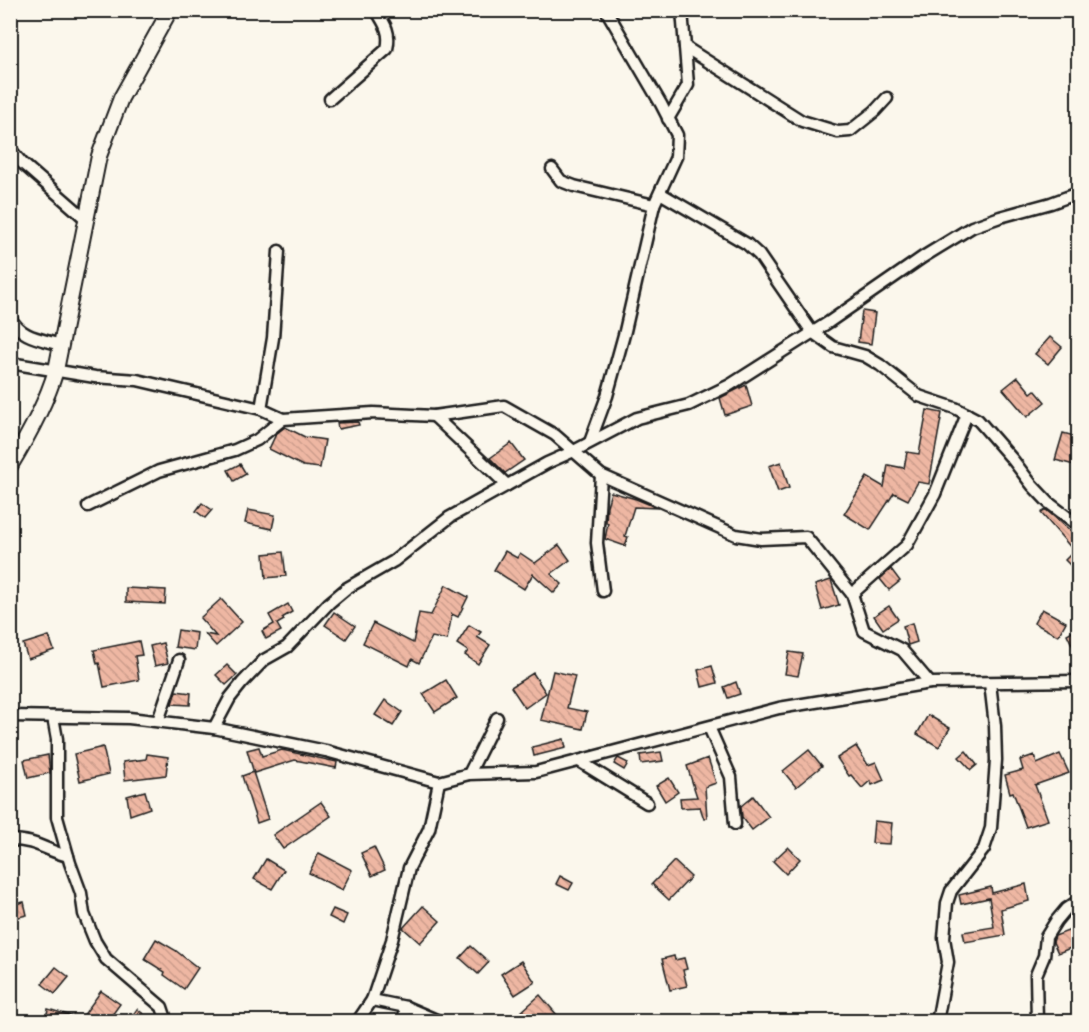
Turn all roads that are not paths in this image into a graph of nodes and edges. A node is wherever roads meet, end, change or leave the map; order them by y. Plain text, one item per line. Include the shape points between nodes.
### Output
1 (170, 10) edge
2 (376, 10) edge
3 (606, 10) edge
4 (682, 10) edge
5 (685, 47) junction
6 (887, 98) dead end
7 (330, 99) dead end
8 (668, 119) junction
9 (10, 149) edge
10 (552, 169) dead end
11 (660, 193) junction
12 (1078, 193) edge
13 (654, 205) junction
14 (86, 219) junction
15 (279, 251) dead end
16 (10, 318) edge
17 (812, 333) junction
18 (61, 345) junction
19 (10, 363) edge
20 (56, 370) junction
21 (261, 409) junction
22 (967, 414) junction
23 (434, 416) junction
24 (283, 419) junction
25 (590, 442) junction
26 (574, 451) junction
27 (10, 466) edge
28 (601, 475) junction
29 (507, 485) junction
30 (88, 506) dead end
31 (1078, 525) edge
32 (603, 591) dead end
33 (852, 594) junction
34 (179, 660) dead end
35 (1078, 681) edge
36 (930, 683) junction
37 (990, 683) junction
38 (10, 716) edge
39 (53, 717) junction
40 (497, 718) dead end
41 (158, 721) junction
42 (709, 727) junction
43 (214, 728) junction
44 (579, 762) junction
45 (469, 774) junction
46 (439, 782) junction
47 (647, 803) dead end
48 (735, 824) dead end
49 (10, 840) edge
50 (68, 856) junction
51 (1078, 901) edge
52 (372, 1000) junction
53 (406, 1007) junction
54 (167, 1022) edge
55 (357, 1022) edge
56 (403, 1022) edge
57 (441, 1022) edge
58 (937, 1022) edge
59 (1037, 1022) edge

1 - 14 main road via 121,98 99,156
2 - 7 street via 390,39 387,49
3 - 8 street
4 - 5 street
5 - 6 street via 802,121 838,132 850,131
5 - 8 street via 688,85
8 - 11 street via 677,135 676,157
9 - 14 street
10 - 13 street via 561,181 574,186
11 - 13 street
11 - 17 street via 759,255
12 - 17 street via 972,227
13 - 25 street via 625,331
14 - 18 main road
15 - 21 street via 273,338
16 - 18 street via 22,333
17 - 22 street via 833,347 865,356 919,396
17 - 25 street via 730,385 689,405 637,418
18 - 20 main road
19 - 20 street
20 - 21 street via 137,380
20 - 27 main road via 36,419
21 - 24 street
22 - 31 street via 978,420 1049,503
22 - 33 street via 935,494 907,545
23 - 24 street via 373,413
23 - 26 street via 504,406 555,435
23 - 29 street
24 - 30 street via 257,440 235,450 159,471
25 - 26 street
26 - 28 street
26 - 29 street
28 - 32 street via 597,543
28 - 33 street via 736,535 761,539 806,537
29 - 43 street via 450,517 394,561 347,588 287,646 264,660 242,682
33 - 36 street via 864,631 902,650
34 - 41 street
35 - 37 street
36 - 37 street
36 - 42 street via 778,708
37 - 58 street via 996,760 991,828 984,849 951,891 947,903 944,938 948,962
38 - 39 street
39 - 41 street
39 - 50 street via 57,739 57,817
40 - 45 street
41 - 43 street
42 - 44 street
42 - 48 street via 731,777
43 - 46 street via 326,751
44 - 45 street via 536,772
44 - 47 street
45 - 46 street
46 - 52 street via 429,829 409,868 392,940
49 - 50 street via 28,840
50 - 54 street via 94,942 106,959 162,1007
51 - 59 street via 1061,915 1046,937 1036,975
52 - 53 street
52 - 55 street
53 - 56 street
53 - 57 street

